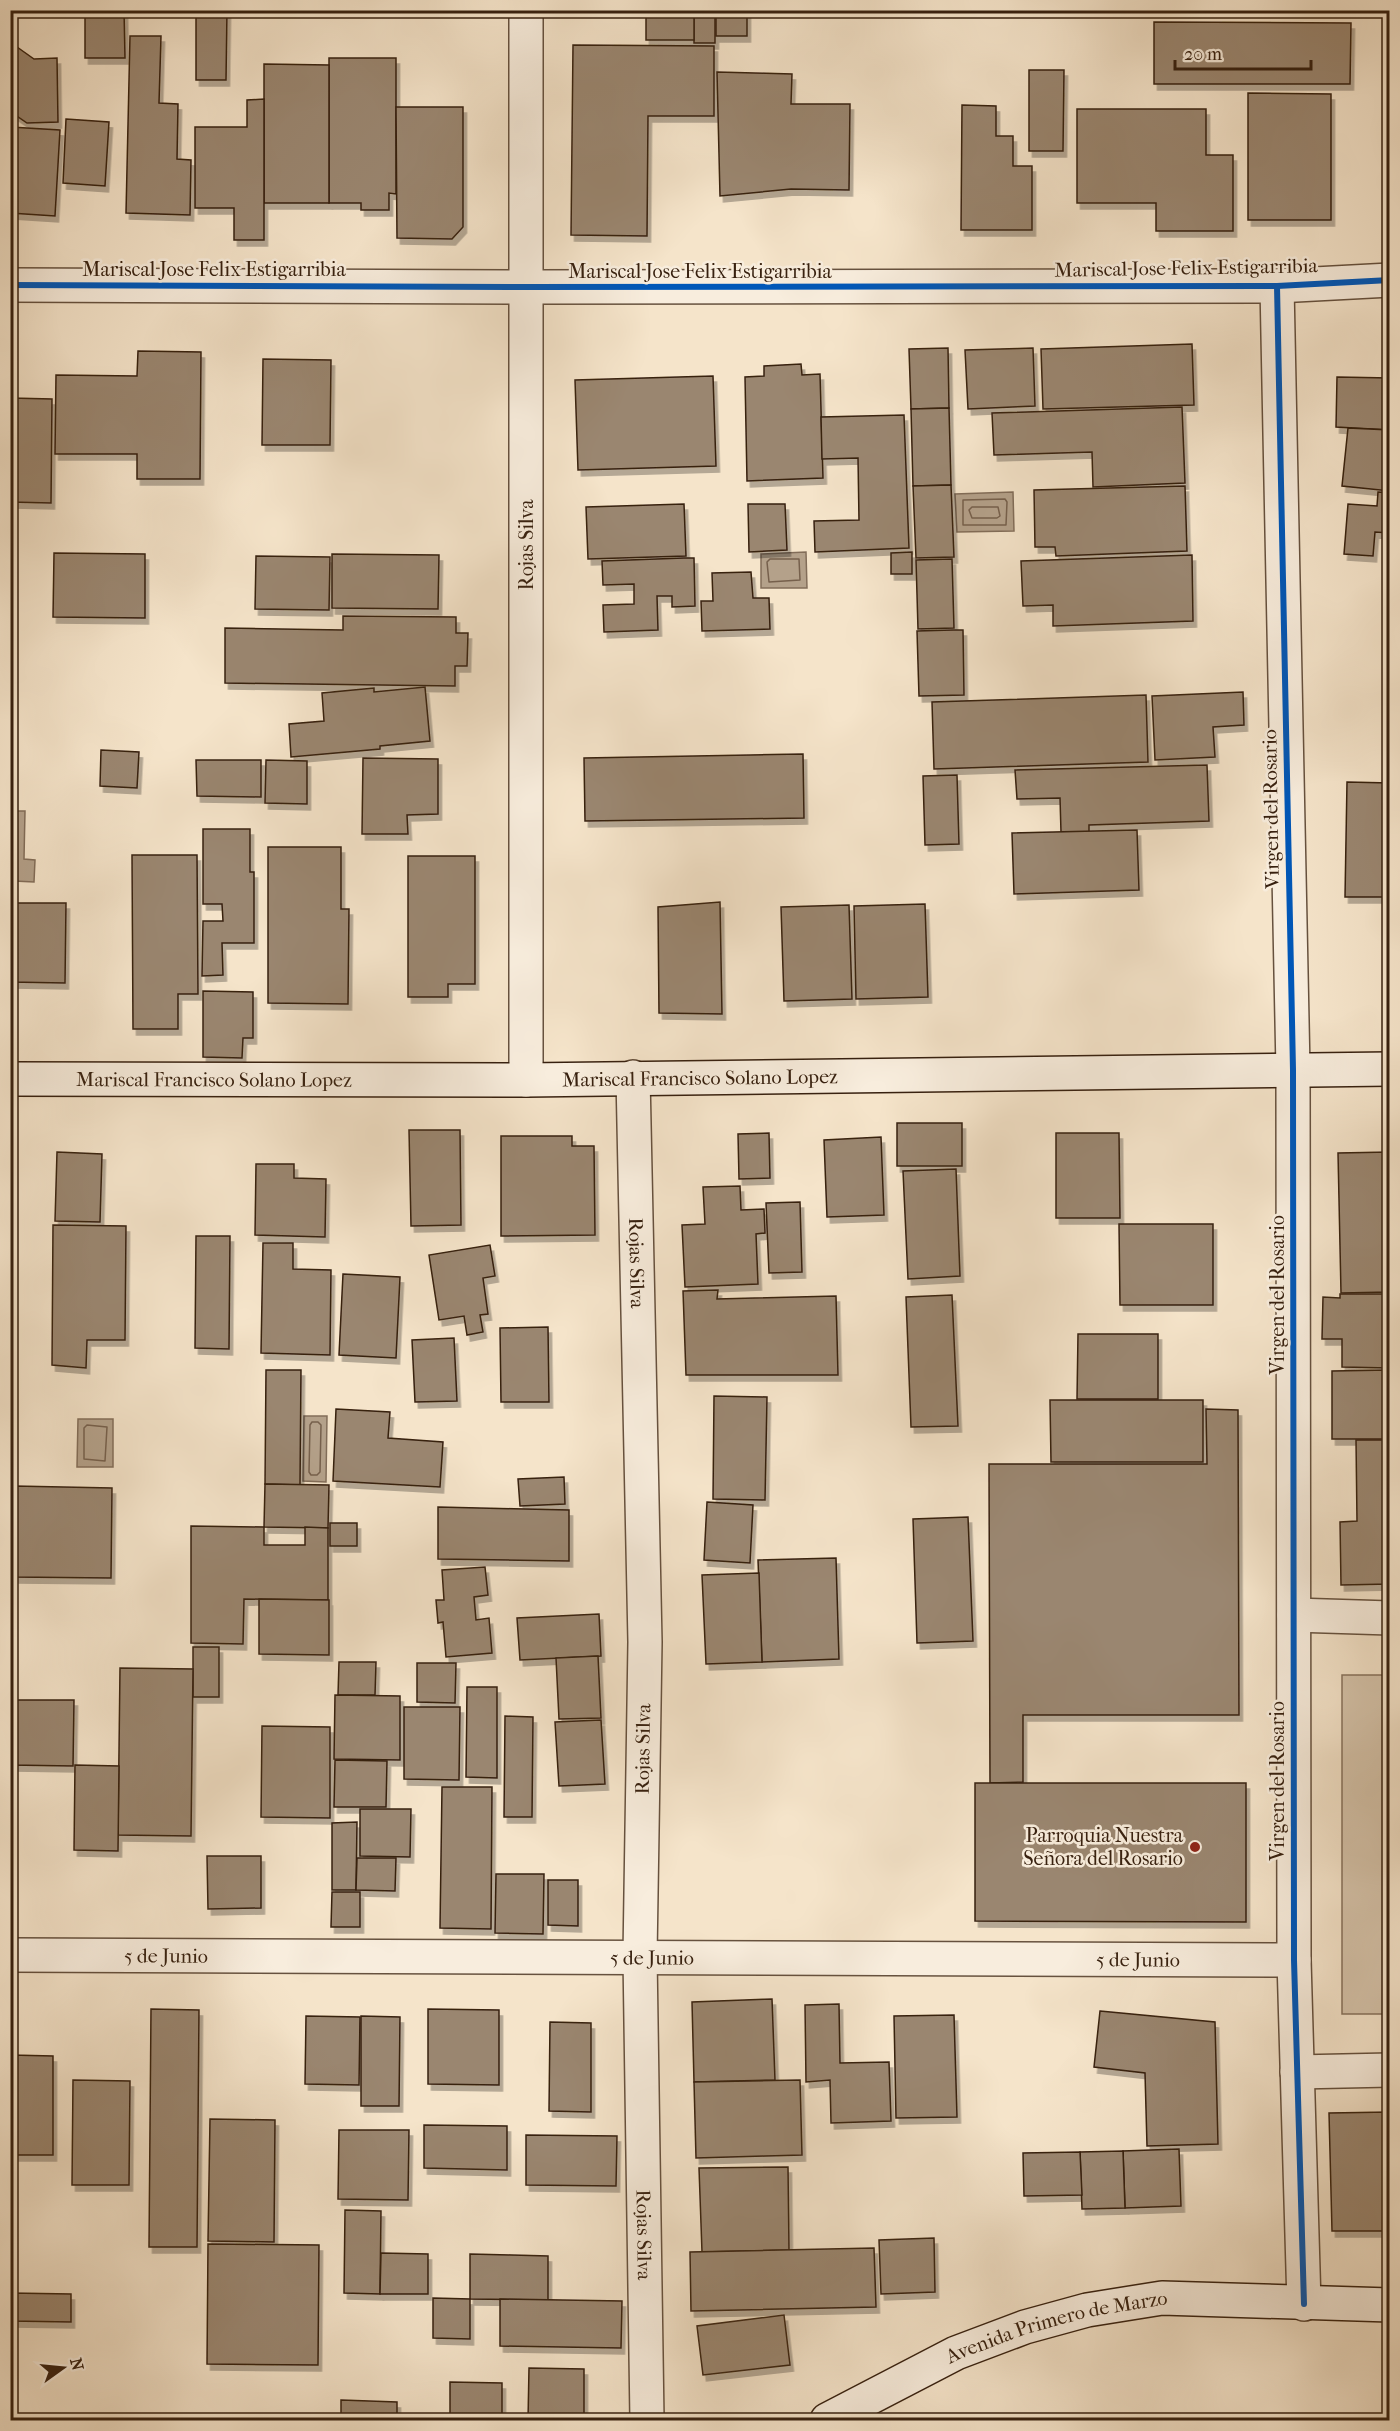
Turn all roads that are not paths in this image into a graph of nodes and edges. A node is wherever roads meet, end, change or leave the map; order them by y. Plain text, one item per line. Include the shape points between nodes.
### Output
1 (526, 10) edge
2 (1389, 280) edge
3 (10, 285) edge
4 (1277, 286) junction
5 (526, 287) junction
6 (1293, 1070) junction
7 (1389, 1070) edge
8 (633, 1077) junction
9 (10, 1079) edge
10 (525, 1080) junction
11 (1294, 1615) junction
12 (1389, 1618) edge
13 (10, 1955) edge
14 (640, 1956) junction
15 (1294, 1960) junction
16 (1389, 2070) edge
17 (1297, 2072) junction
18 (1304, 2304) junction
19 (1389, 2305) edge
20 (1389, 2320) edge
21 (647, 2421) edge
22 (827, 2421) edge

1 - 5 street, Rojas Silva
2 - 4 street, Mariscal Jose Felix Estigarribia
3 - 5 street, Mariscal Jose Felix Estigarribia
4 - 5 street, Mariscal Jose Felix Estigarribia
4 - 6 street, Virgen del Rosario
5 - 10 street, Rojas Silva
6 - 7 street, Mariscal Francisco Solano Lopez
6 - 8 street, Mariscal Francisco Solano Lopez
6 - 11 street, Virgen del Rosario
8 - 10 street, Mariscal Francisco Solano Lopez
8 - 14 street, Rojas Silva via 645,1642
9 - 10 street, Mariscal Francisco Solano Lopez
11 - 12 street
11 - 15 street, Virgen del Rosario
13 - 14 street, 5 de Junio
14 - 15 street, 5 de Junio
14 - 21 street, Rojas Silva
15 - 17 street, Virgen del Rosario
16 - 17 street
17 - 18 street, Virgen del Rosario
18 - 19 street, Avenida Primero de Marzo
18 - 20 street, Avenida Primero de Marzo
18 - 22 street, Avenida Primero de Marzo via 1162,2298 1087,2310 1025,2327 956,2353

